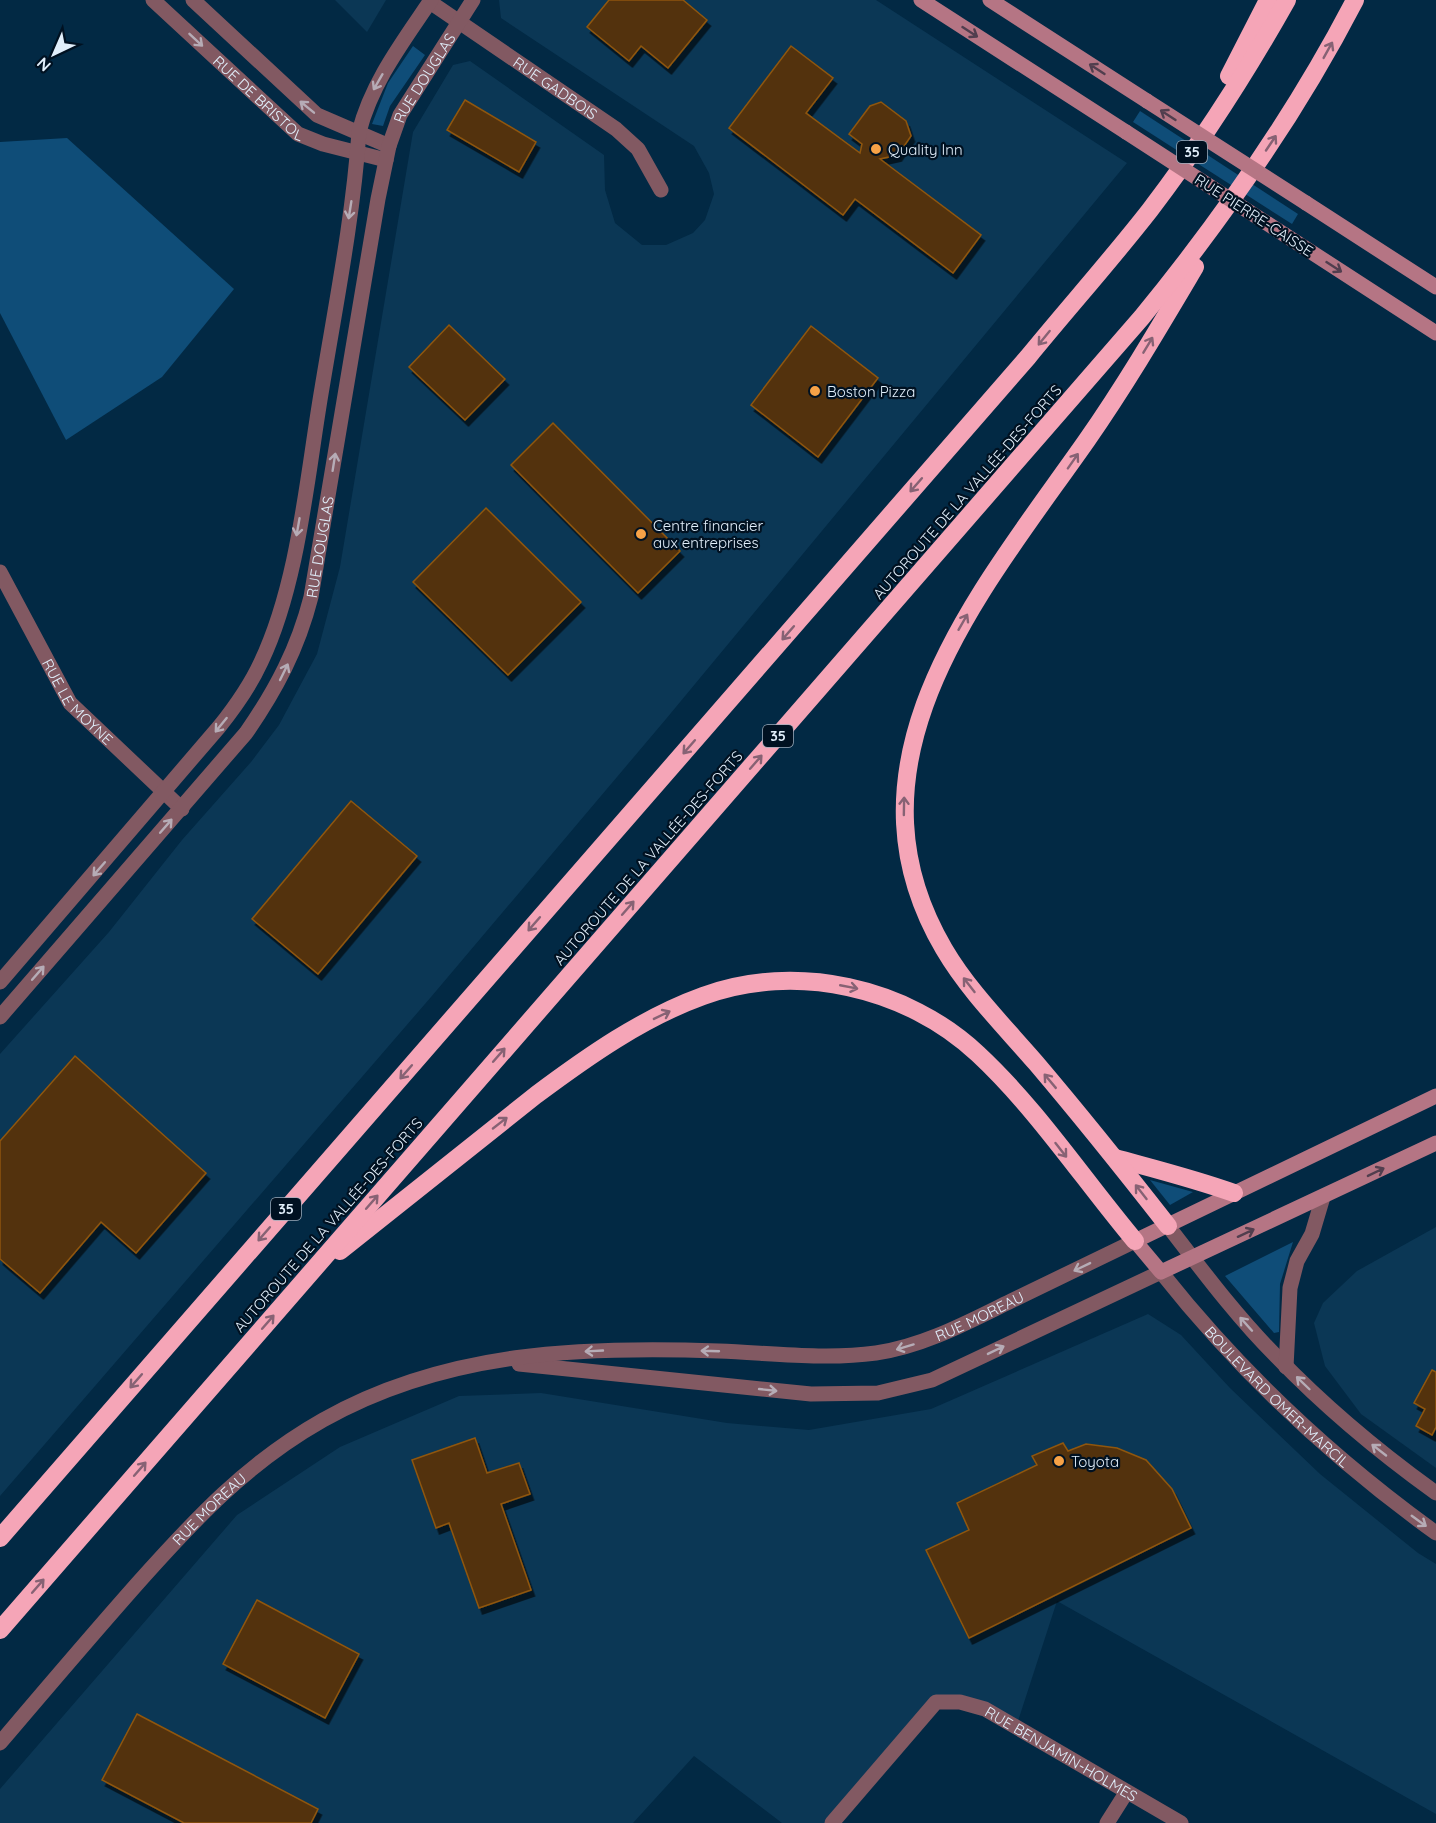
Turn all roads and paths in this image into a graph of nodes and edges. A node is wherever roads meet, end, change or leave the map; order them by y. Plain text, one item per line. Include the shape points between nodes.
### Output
1 (153, 0) edge
2 (193, 0) edge
3 (473, 0) edge
4 (921, 0) edge
5 (990, 0) edge
6 (1268, 0) edge
7 (1287, 0) edge
8 (1355, 0) edge
9 (430, 1) edge
10 (459, 22) junction
11 (359, 132) junction
12 (358, 152) junction
13 (387, 153) junction
14 (1242, 187) junction
15 (661, 190) dead end
16 (1436, 288) edge
17 (1081, 293) junction
18 (1436, 333) edge
19 (0, 572) edge
20 (164, 792) junction
21 (182, 809) junction
22 (0, 982) edge
23 (0, 1017) edge
24 (1436, 1096) edge
25 (1436, 1143) edge
26 (1115, 1158) junction
27 (1234, 1193) junction
28 (1323, 1197) junction
29 (1168, 1226) junction
30 (1135, 1241) junction
31 (1192, 1258) junction
32 (1161, 1272) junction
33 (306, 1278) junction
34 (480, 1362) junction
35 (1286, 1367) junction
36 (1436, 1493) edge
37 (1436, 1533) edge
38 (0, 1538) edge
39 (0, 1630) edge
40 (0, 1743) edge
41 (1126, 1793) junction
42 (832, 1823) edge
43 (1107, 1823) edge
44 (1181, 1823) edge

1 -> 12 street, RUE DE BRISTOL via 298,134
11 -> 2 street, RUE DE BRISTOL via 309,109
3 - 10 street, RUE DOUGLAS
4 -> 18 main road, RUE PIERRE-CAISSE, bridge
16 -> 5 main road, bridge
6 - 17 highway via 1237,62 1190,140
7 - 17 highway, 35 via 1196,147
14 -> 8 highway, AUTOROUTE DE LA VALLÉE-DES-FORTS / 35 via 1300,100
9 - 10 street, RUE GADBOIS
9 -> 11 street, RUE DOUGLAS via 378,81
10 - 13 street, RUE DOUGLAS via 405,106
10 - 15 street, RUE GADBOIS via 629,140 648,163
11 - 12 street, RUE DOUGLAS
11 - 13 street, RUE DE BRISTOL
12 - 13 street, RUE DE BRISTOL
12 -> 20 street, RUE DOUGLAS via 294,554 277,620 261,663 243,695
21 -> 13 street, RUE DOUGLAS via 265,706 300,634 315,576
26 -> 14 highway via 972,988 934,931 908,858 904,816 906,769 927,694 961,626 1001,562 1119,396
33 -> 14 highway, AUTOROUTE DE LA VALLÉE-DES-FORTS / 35 via 1110,355 1194,254
17 -> 38 highway, 35
19 - 20 street, RUE LE MOYNE via 70,703
20 - 21 street, RUE LE MOYNE
20 -> 22 street, RUE DOUGLAS
23 -> 21 street, RUE DOUGLAS
24 - 27 main road, RUE MOREAU
28 -> 25 main road, RUE MOREAU
26 - 27 highway
29 -> 26 highway
27 - 29 main road, RUE MOREAU
31 -> 28 main road, RUE MOREAU
28 - 35 street via 1290,1288
29 - 30 main road, RUE MOREAU
29 - 31 street, BOULEVARD OMER-MARCIL
30 - 32 main road, BOULEVARD OMER-MARCIL
33 -> 30 highway via 520,1107 594,1054 644,1023 703,996 772,982 828,984 864,991 899,1003 948,1029 1015,1093
30 -> 34 street, RUE MOREAU via 942,1333 893,1350 842,1355 652,1349 555,1353
31 - 32 main road, RUE MOREAU
35 -> 31 street, BOULEVARD OMER-MARCIL
34 -> 32 street, RUE MOREAU via 811,1394 878,1393 932,1380
32 -> 37 street, BOULEVARD OMER-MARCIL via 1221,1345 1291,1415 1354,1472
39 -> 33 highway, AUTOROUTE DE LA VALLÉE-DES-FORTS / 35
34 - 40 street, RUE MOREAU via 414,1378 361,1401 300,1434 256,1464 189,1526
36 -> 35 street, BOULEVARD OMER-MARCIL via 1353,1429
41 - 42 street, RUE BENJAMIN-HOLMES via 985,1709 960,1702 936,1702
41 - 43 street
41 - 44 street, RUE BENJAMIN-HOLMES

